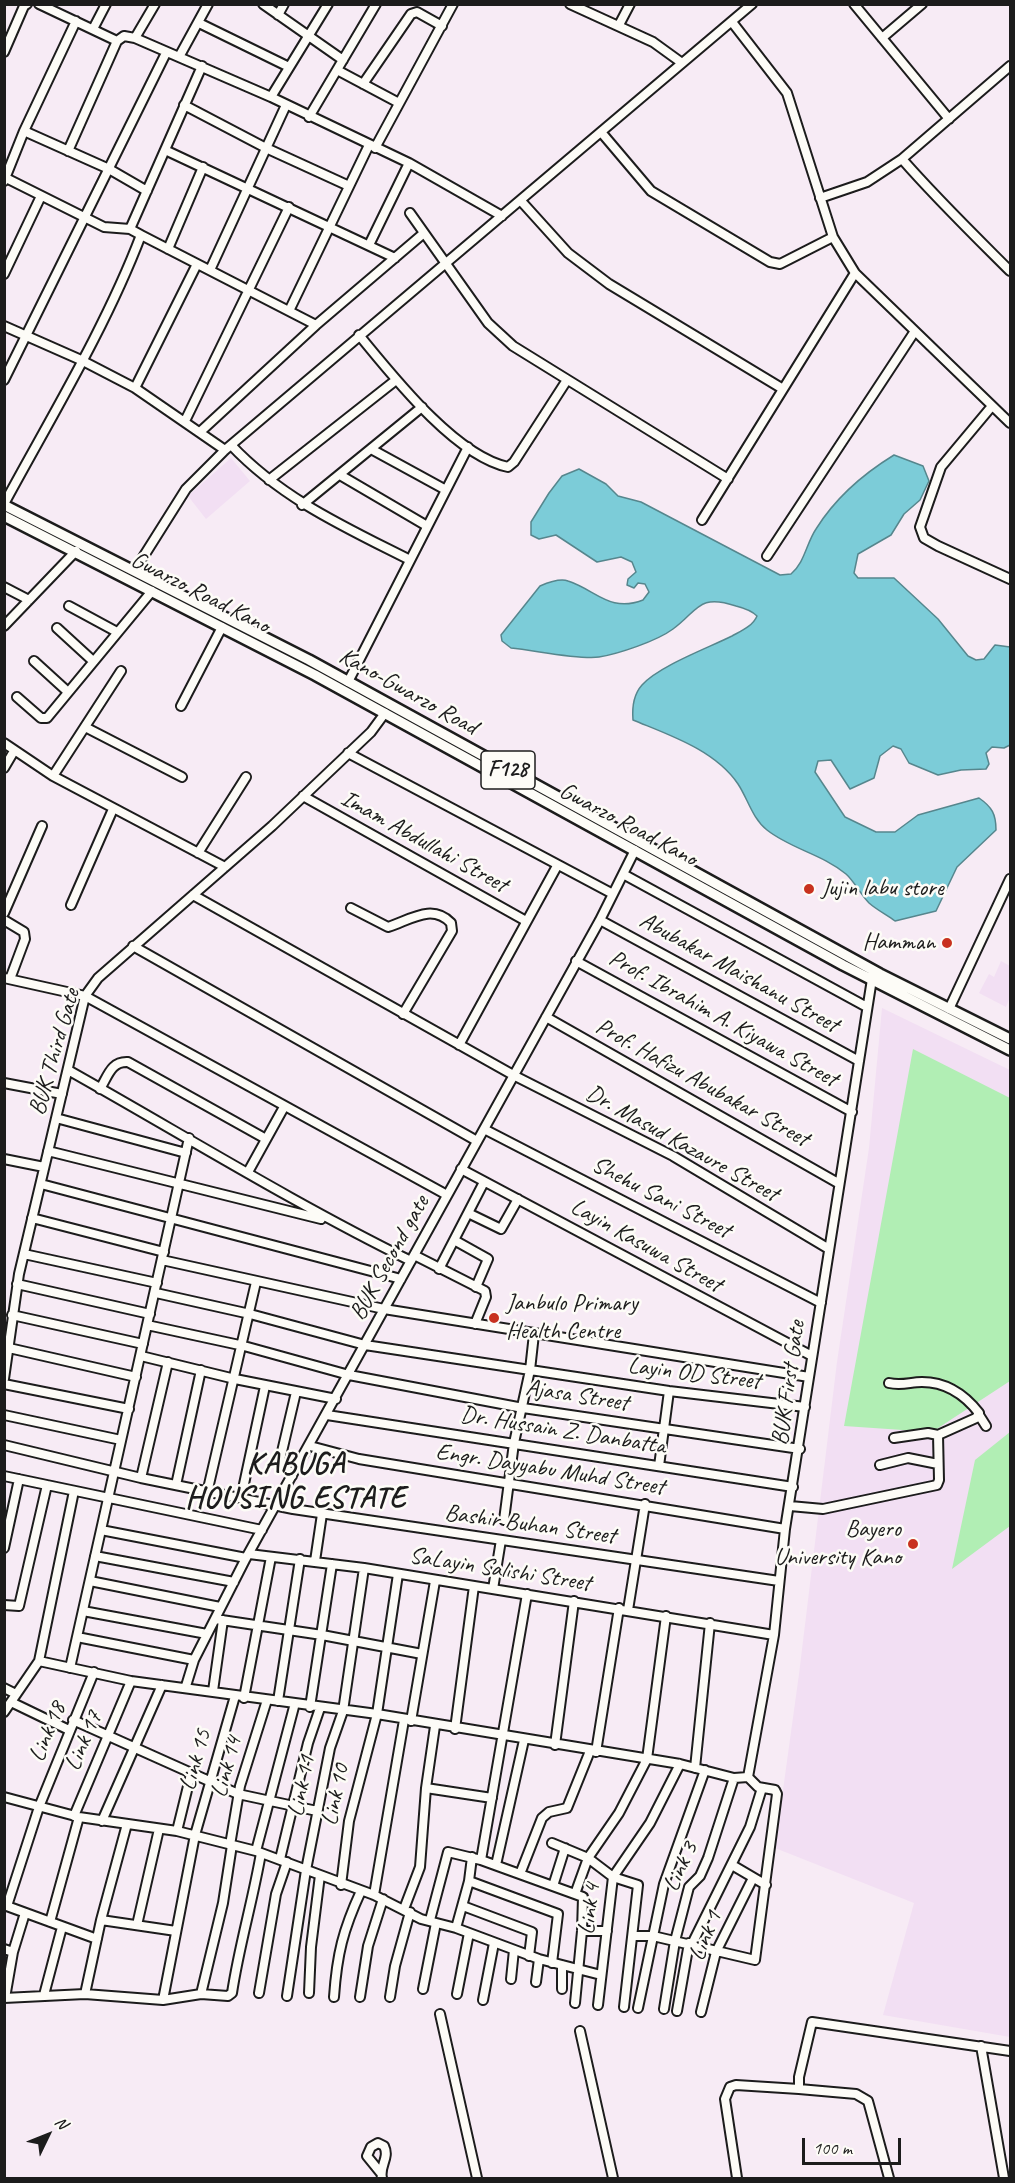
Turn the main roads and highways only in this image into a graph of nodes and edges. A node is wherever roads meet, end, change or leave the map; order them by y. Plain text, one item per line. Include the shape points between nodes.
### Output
1 (4, 504) edge
2 (4, 516) edge
3 (271, 640) junction
4 (266, 649) junction
5 (993, 1036) junction
6 (1011, 1039) edge
7 (1011, 1050) edge

1 - 3 main road, Kano-Gwarzo Road / F128
2 - 4 main road, Gwarzo Road Kano / F128
3 - 4 main road
3 - 5 main road, Kano-Gwarzo Road / F128
4 - 5 main road, Gwarzo Road Kano / F128 via 872,979
5 - 6 main road, Kano-Gwarzo Road / F128
5 - 7 main road, Gwarzo Road Kano / F128

